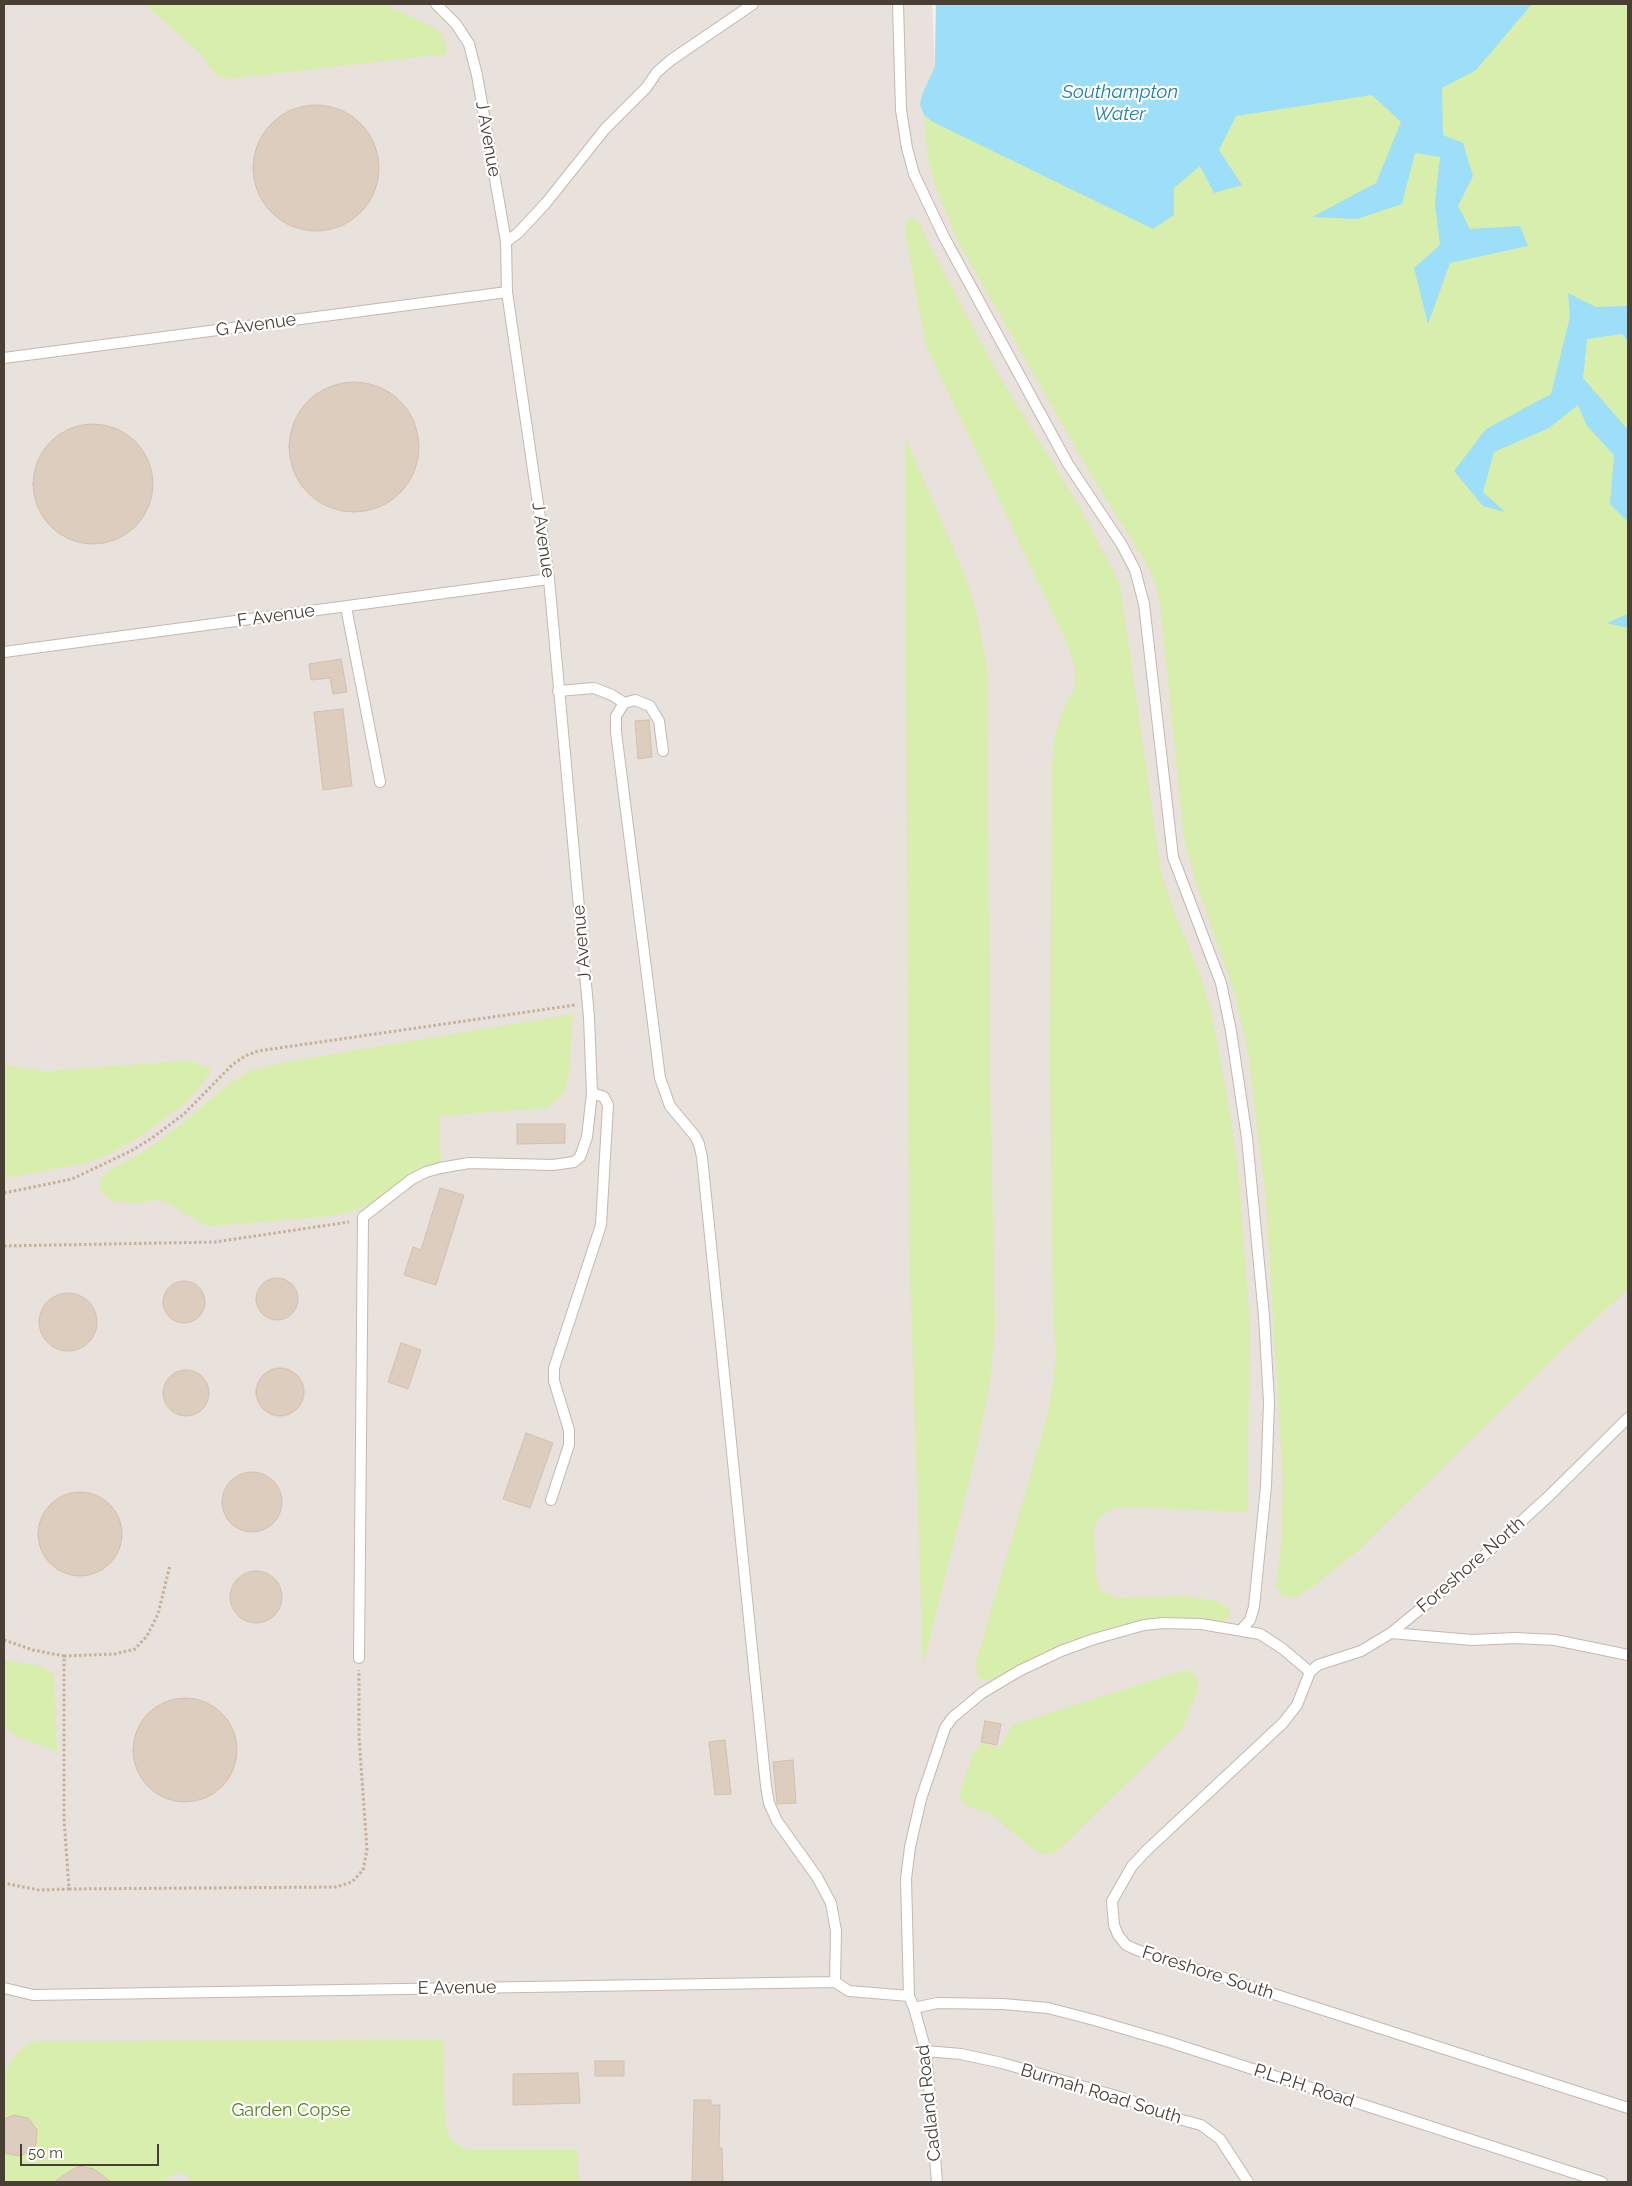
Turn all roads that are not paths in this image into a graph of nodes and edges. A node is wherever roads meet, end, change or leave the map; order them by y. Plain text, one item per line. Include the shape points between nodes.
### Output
1 (436, 4) edge
2 (753, 4) edge
3 (898, 4) edge
4 (506, 242) junction
5 (507, 292) junction
6 (4, 358) edge
7 (549, 579) junction
8 (346, 607) junction
9 (4, 652) edge
10 (558, 691) junction
11 (624, 703) junction
12 (663, 751) dead end
13 (380, 782) dead end
14 (592, 1093) junction
15 (1628, 1418) edge
16 (551, 1500) dead end
17 (1241, 1630) junction
18 (1392, 1633) junction
19 (1628, 1655) edge
20 (359, 1658) road end
21 (1310, 1672) junction
22 (835, 1982) junction
23 (4, 1988) edge
24 (908, 1996) junction
25 (914, 2008) junction
26 (926, 2051) junction
27 (1628, 2108) edge
28 (937, 2182) edge
29 (1248, 2182) edge
30 (1602, 2182) edge

1 - 4 lane, J Avenue via 456,24 469,44
2 - 4 lane via 657,72 646,88 605,129 546,202
3 - 17 lane via 902,116 914,174 944,237 1068,464 1122,545 1139,583 1146,619 1172,852 1221,983 1232,1031 1247,1138 1269,1402 1266,1486 1254,1607 1250,1620
4 - 5 lane, J Avenue
5 - 6 lane, G Avenue
5 - 7 lane, J Avenue
7 - 8 lane, F Avenue
7 - 10 lane, J Avenue
8 - 9 lane, F Avenue
8 - 13 lane
10 - 11 lane via 594,688
10 - 14 lane, J Avenue via 588,1004
11 - 12 lane via 635,700 650,706 658,721
11 - 22 lane via 616,716 616,732 660,1078 670,1106 699,1144 702,1158 766,1786 777,1821 817,1876 831,1904 836,1931
14 - 16 lane via 604,1097 608,1105 601,1225 554,1368 554,1381 569,1430 569,1446
14 - 20 lane, J Avenue via 587,1136 580,1157 574,1162 553,1166 469,1163 440,1168 412,1179 363,1217
15 - 18 lane, Foreshore North via 1469,1569
17 - 21 lane via 1260,1634
17 - 24 lane via 1163,1623 1125,1629 1061,1651 1019,1671 982,1692 952,1718 945,1728 921,1800 907,1864
18 - 19 lane via 1472,1640 1555,1640
18 - 21 lane, Foreshore North via 1361,1650 1318,1665
21 - 27 lane, Foreshore South via 1297,1705 1277,1730 1132,1866 1112,1901 1114,1925 1126,1946
22 - 23 lane, E Avenue via 32,1995
22 - 24 lane, E Avenue via 849,1992
24 - 25 lane, Cadland Road
25 - 26 lane, Cadland Road
25 - 30 lane, P.L.P.H. Road via 937,2003 1048,2008 1141,2033
26 - 28 lane, Cadland Road
26 - 29 lane, Burmah Road South via 1002,2063 1130,2100 1160,2114 1201,2125 1220,2139

